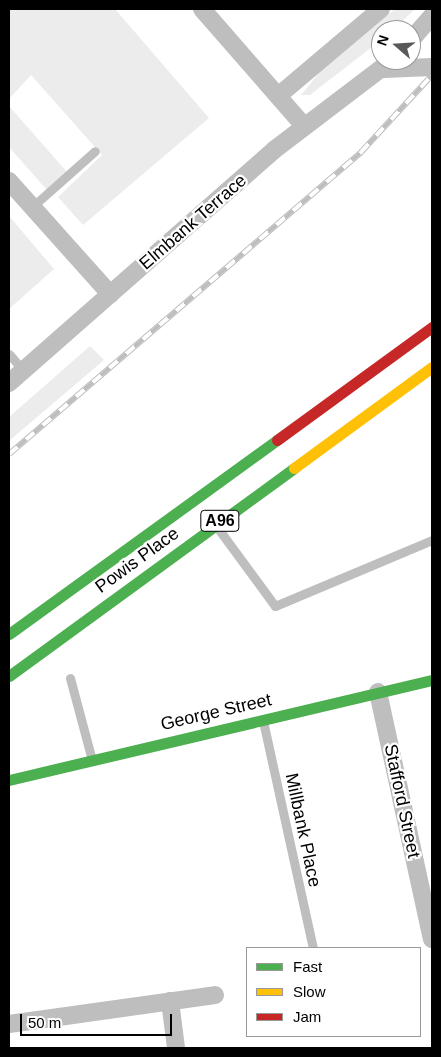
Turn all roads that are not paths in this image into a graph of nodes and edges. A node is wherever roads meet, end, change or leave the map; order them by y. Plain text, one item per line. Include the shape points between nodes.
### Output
1 (202, 9) edge
2 (381, 9) edge
3 (432, 16) edge
4 (421, 29) edge
5 (387, 70) edge
6 (278, 96) junction
7 (304, 126) junction
8 (95, 151) dead end
9 (9, 181) edge
10 (32, 207) junction
11 (110, 294) junction
12 (432, 327) edge
13 (9, 354) edge
14 (432, 367) edge
15 (23, 370) junction
16 (9, 383) edge
17 (215, 525) junction
18 (432, 540) edge
19 (9, 634) edge
20 (9, 676) edge
21 (70, 678) dead end
22 (432, 680) edge
23 (378, 692) junction
24 (262, 719) junction
25 (92, 760) junction
26 (9, 780) edge
27 (432, 939) edge
28 (312, 947) edge
29 (215, 995) dead end
30 (170, 1001) junction
31 (9, 1024) edge
32 (176, 1048) edge

1 - 6 street
2 - 6 street
3 - 4 street
5 - 7 street, Elmbank Terrace
6 - 7 street
7 - 11 street, Elmbank Terrace
8 - 10 lane
9 - 10 street
10 - 11 street
11 - 15 street, Elmbank Terrace
12 - 19 main road, Powis Place / A96
13 - 15 lane
14 - 17 main road, Powis Place / A96
15 - 16 street, Elmbank Terrace
17 - 18 lane via 275,606
17 - 20 main road, Powis Place / A96
21 - 25 lane
22 - 23 main road, George Street
23 - 24 main road, George Street
23 - 27 street, Stafford Street
24 - 25 main road, George Street
24 - 28 lane, Millbank Place
25 - 26 main road, George Street
29 - 30 street
30 - 31 street
30 - 32 street

